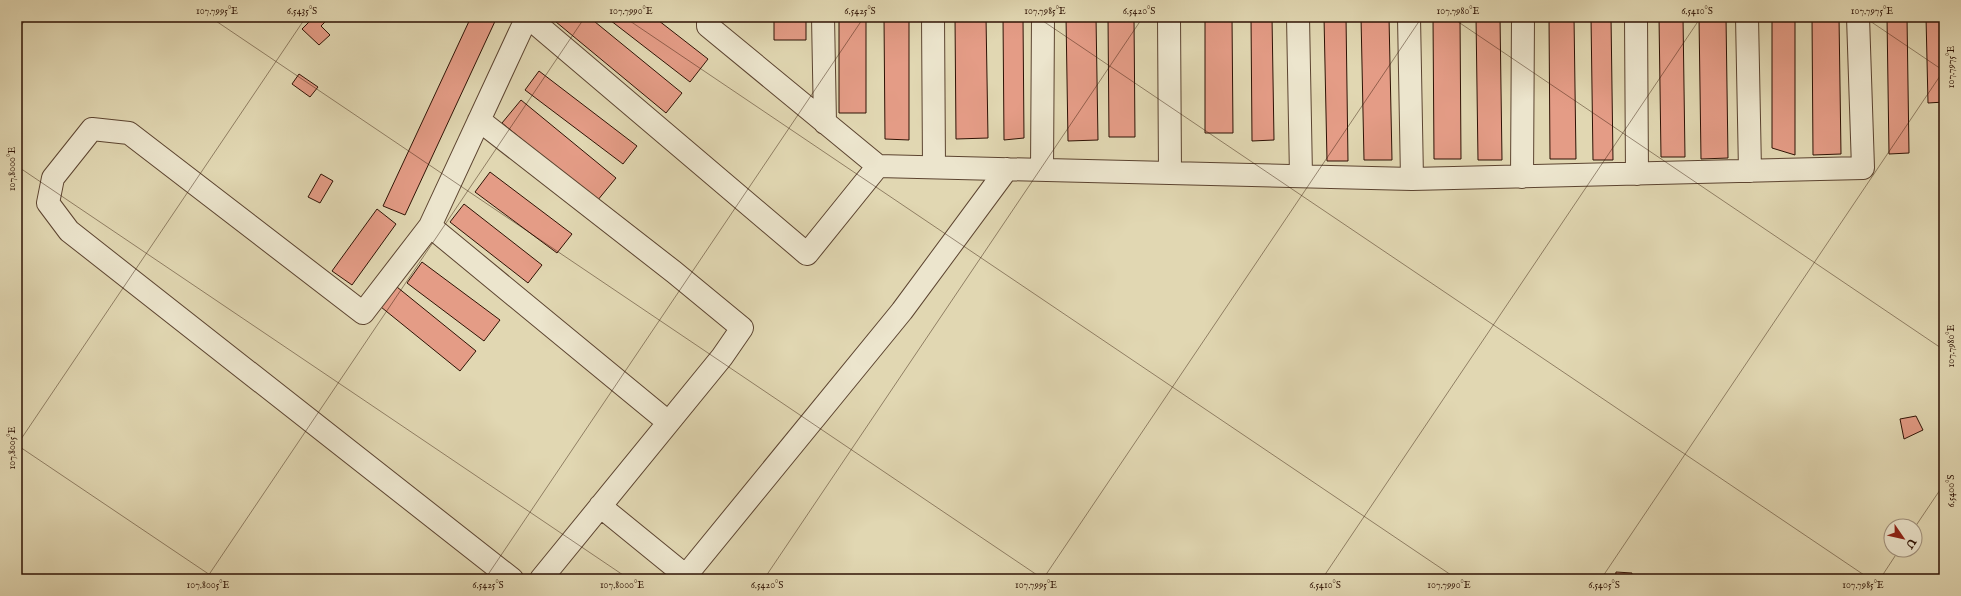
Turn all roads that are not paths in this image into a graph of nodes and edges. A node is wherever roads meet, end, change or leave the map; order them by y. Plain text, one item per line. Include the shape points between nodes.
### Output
1 (527, 17) edge
2 (823, 17) edge
3 (933, 17) edge
4 (1043, 17) edge
5 (1169, 17) edge
6 (1298, 17) edge
7 (1409, 17) edge
8 (1523, 17) edge
9 (1636, 17) edge
10 (1747, 17) edge
11 (1858, 17) edge
12 (704, 20) edge
13 (479, 120) junction
14 (825, 123) junction
15 (878, 166) junction
16 (934, 166) junction
17 (1007, 169) junction
18 (1042, 170) junction
19 (1750, 171) junction
20 (1170, 173) junction
21 (1637, 174) junction
22 (1301, 176) junction
23 (1522, 177) junction
24 (1412, 179) junction
25 (430, 226) junction
26 (668, 422) junction
27 (600, 506) junction
28 (685, 577) edge
29 (512, 579) edge
30 (541, 579) edge

1 - 13 street
1 - 15 street via 807,254
2 - 14 street
3 - 16 street
4 - 18 street
5 - 20 street
6 - 22 street
7 - 24 street
8 - 23 street
9 - 21 street
10 - 19 street
11 - 19 street via 1863,168
12 - 14 street
13 - 25 street
13 - 26 street via 742,328 722,357
14 - 15 street
15 - 16 street
16 - 17 street
17 - 18 street
17 - 28 street via 902,311
18 - 20 street
19 - 21 street
20 - 22 street
21 - 23 street
22 - 24 street
23 - 24 street
25 - 26 street
25 - 29 street via 363,313 129,133 92,129 53,178 48,203 69,231
26 - 27 street
27 - 28 street
27 - 30 street

